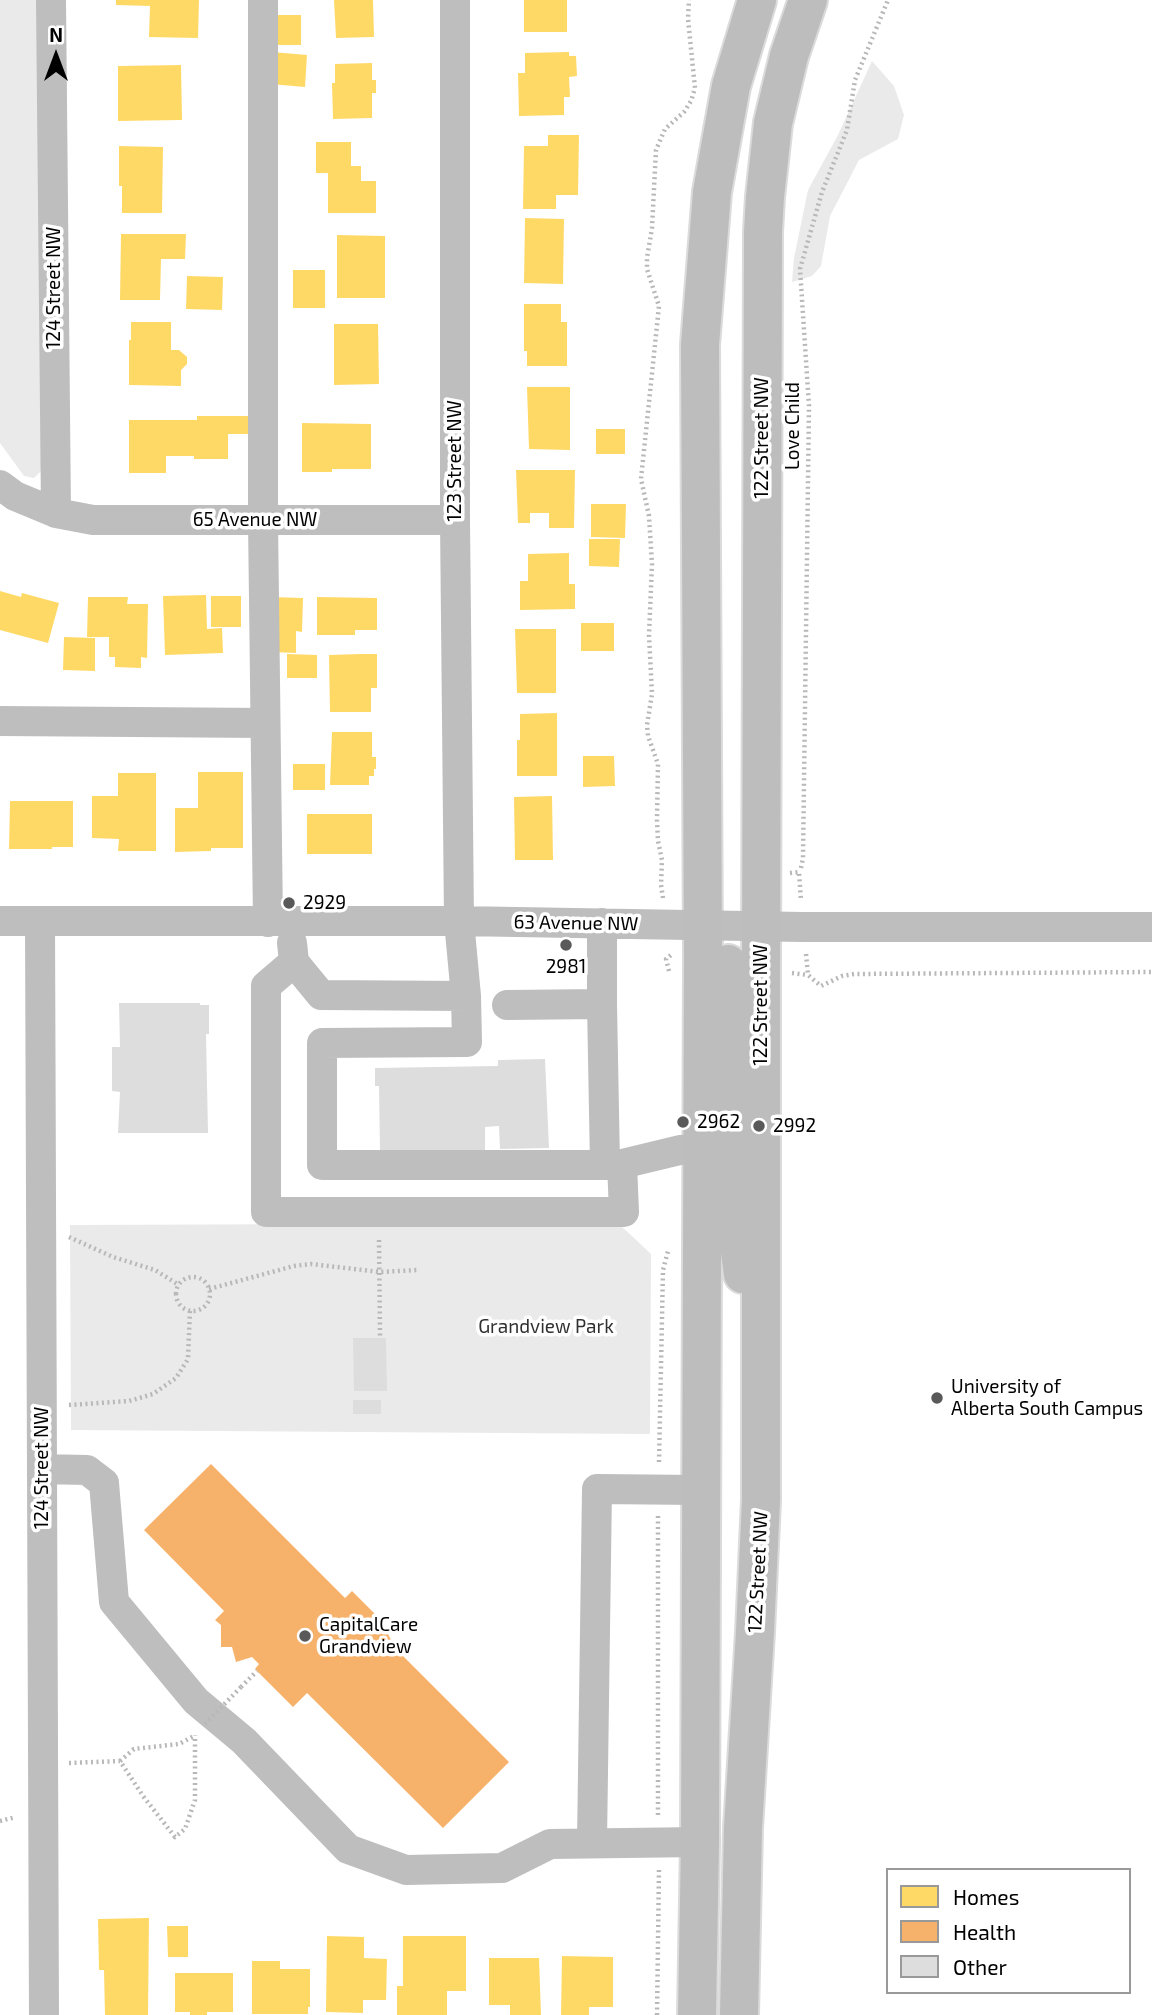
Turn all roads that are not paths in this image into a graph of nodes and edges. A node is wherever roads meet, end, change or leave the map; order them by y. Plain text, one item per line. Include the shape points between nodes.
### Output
1 (51, 0) edge
2 (263, 0) edge
3 (455, 0) edge
4 (757, 0) edge
5 (808, 0) edge
6 (0, 485) edge
7 (55, 513) junction
8 (263, 520) junction
9 (456, 520) junction
10 (0, 721) edge
11 (265, 723) junction
12 (0, 921) edge
13 (40, 921) junction
14 (459, 921) junction
15 (280, 922) junction
16 (602, 923) junction
17 (702, 925) junction
18 (761, 926) junction
19 (1152, 928) edge
20 (294, 962) junction
21 (321, 995) junction
22 (466, 996) junction
23 (602, 1004) junction
24 (507, 1005) dead end
25 (322, 1043) junction
26 (701, 1149) junction
27 (613, 1164) junction
28 (761, 1394) junction
29 (42, 1469) junction
30 (700, 1490) junction
31 (593, 1842) junction
32 (700, 1842) junction
33 (44, 2015) edge
34 (697, 2015) edge
35 (739, 2015) edge

1 - 7 street, 124 Street NW
2 - 8 street
3 - 9 street, 123 Street NW
4 - 17 main road via 731,86 712,192 700,345
5 - 18 main road, 122 Street NW via 776,109 765,197
6 - 7 street
7 - 8 street, 65 Avenue NW via 93,520
8 - 9 street, 65 Avenue NW
8 - 11 street
9 - 14 street, 123 Street NW
10 - 11 street
11 - 15 street
12 - 13 street, 63 Avenue NW
13 - 15 street, 63 Avenue NW
13 - 29 street, 124 Street NW
14 - 15 street, 63 Avenue NW
14 - 16 street, 63 Avenue NW
14 - 22 street, 123 Street NW
15 - 20 street
16 - 17 street, 63 Avenue NW
16 - 23 street
17 - 18 street, 63 Avenue NW
17 - 26 main road
17 - 28 main road via 721,937 727,951 734,1223
18 - 19 street, 63 Avenue NW
18 - 28 main road, 122 Street NW
20 - 21 street
20 - 27 street via 266,986 266,1212 624,1212
21 - 22 street
21 - 25 street
22 - 25 street, 123 Street NW via 467,1042
23 - 24 street
23 - 27 street
25 - 27 street via 322,1165
26 - 27 street
26 - 30 main road
28 - 35 main road, 122 Street NW via 761,1531 743,1828
29 - 31 street via 88,1470 104,1483 114,1602 196,1701 244,1741 348,1849 406,1870 502,1868 550,1844
29 - 33 street, 124 Street NW
30 - 31 street via 597,1489
30 - 32 main road
31 - 32 street
32 - 34 main road

